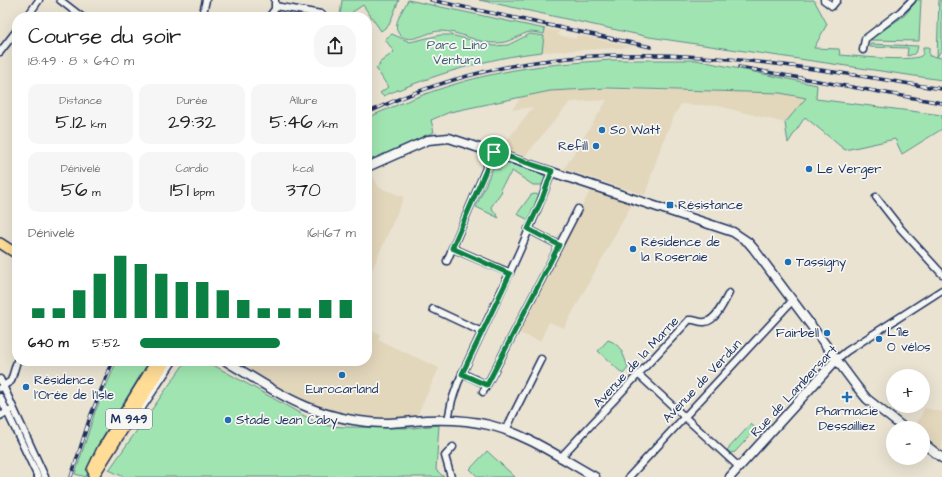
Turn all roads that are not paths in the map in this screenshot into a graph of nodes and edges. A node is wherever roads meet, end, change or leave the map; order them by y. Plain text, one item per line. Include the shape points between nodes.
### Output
1 (39, 0) edge
2 (60, 0) edge
3 (206, 0) edge
4 (824, 0) edge
5 (837, 0) edge
6 (912, 0) edge
7 (275, 3) edge
8 (31, 12) edge
9 (76, 12) edge
10 (203, 12) edge
11 (312, 12) edge
12 (12, 36) edge
13 (863, 50) dead end
14 (0, 52) edge
15 (494, 152) junction
16 (372, 165) edge
17 (552, 171) junction
18 (876, 197) dead end
19 (578, 209) dead end
20 (528, 229) junction
21 (0, 243) edge
22 (559, 245) junction
23 (452, 248) junction
24 (0, 250) edge
25 (12, 251) edge
26 (12, 257) edge
27 (447, 260) dead end
28 (510, 274) junction
29 (942, 274) edge
30 (942, 290) edge
31 (729, 293) dead end
32 (792, 301) junction
33 (433, 309) dead end
34 (482, 332) junction
35 (541, 359) dead end
36 (836, 360) junction
37 (17, 366) edge
38 (154, 366) edge
39 (163, 366) edge
40 (169, 366) edge
41 (234, 366) edge
42 (462, 374) junction
43 (639, 375) junction
44 (0, 379) edge
45 (487, 385) junction
46 (2, 387) edge
47 (483, 392) dead end
48 (0, 397) edge
49 (14, 408) junction
50 (7, 412) junction
51 (0, 416) edge
52 (684, 416) junction
53 (448, 420) junction
54 (895, 421) edge
55 (506, 431) junction
56 (120, 433) junction
57 (453, 447) dead end
58 (930, 449) edge
59 (560, 458) junction
60 (942, 458) edge
61 (739, 468) junction
62 (38, 477) edge
63 (45, 477) edge
64 (89, 477) edge
65 (93, 477) edge
66 (451, 477) edge
67 (595, 477) edge
68 (629, 477) edge
69 (730, 477) edge

1 - 8 street
2 - 9 street
3 - 10 street
4 - 5 street via 832,6
6 - 13 street via 865,39
7 - 11 street
12 - 14 street
15 - 16 main road via 457,140 438,138
15 - 17 main road
15 - 23 street
17 - 20 street
17 - 32 main road via 733,232 751,245
18 - 29 street via 901,230
19 - 22 street
20 - 22 street
20 - 28 street
21 - 25 main road
22 - 45 street
23 - 27 street
23 - 28 street
24 - 26 main road
28 - 34 street
30 - 36 street, Rue de Lambersart
31 - 43 street, Avenue de la Marne via 714,317 703,322 690,320
32 - 36 main road
32 - 52 street, Avenue de Verdun
33 - 34 street
34 - 42 street
35 - 55 street
36 - 54 main road via 867,399
36 - 61 main road, Rue de Lambersart
37 - 46 street via 12,382
38 - 64 main road, M 949 via 102,450
39 - 56 main road, M 949
40 - 56 main road, M 949 via 148,398
41 - 53 main road via 290,400 330,416 379,423
42 - 45 street
42 - 53 street
43 - 52 street
43 - 59 street, Avenue de la Marne
44 - 46 street
45 - 47 street
46 - 49 street
48 - 50 street
49 - 50 street
49 - 63 street
50 - 51 street
50 - 62 street
52 - 61 street
52 - 68 street, Avenue de Verdun
53 - 55 main road via 480,423
55 - 59 main road
56 - 65 main road, M 949
57 - 66 street via 445,456
58 - 60 main road
59 - 67 main road
61 - 69 main road, Rue de Lambersart

